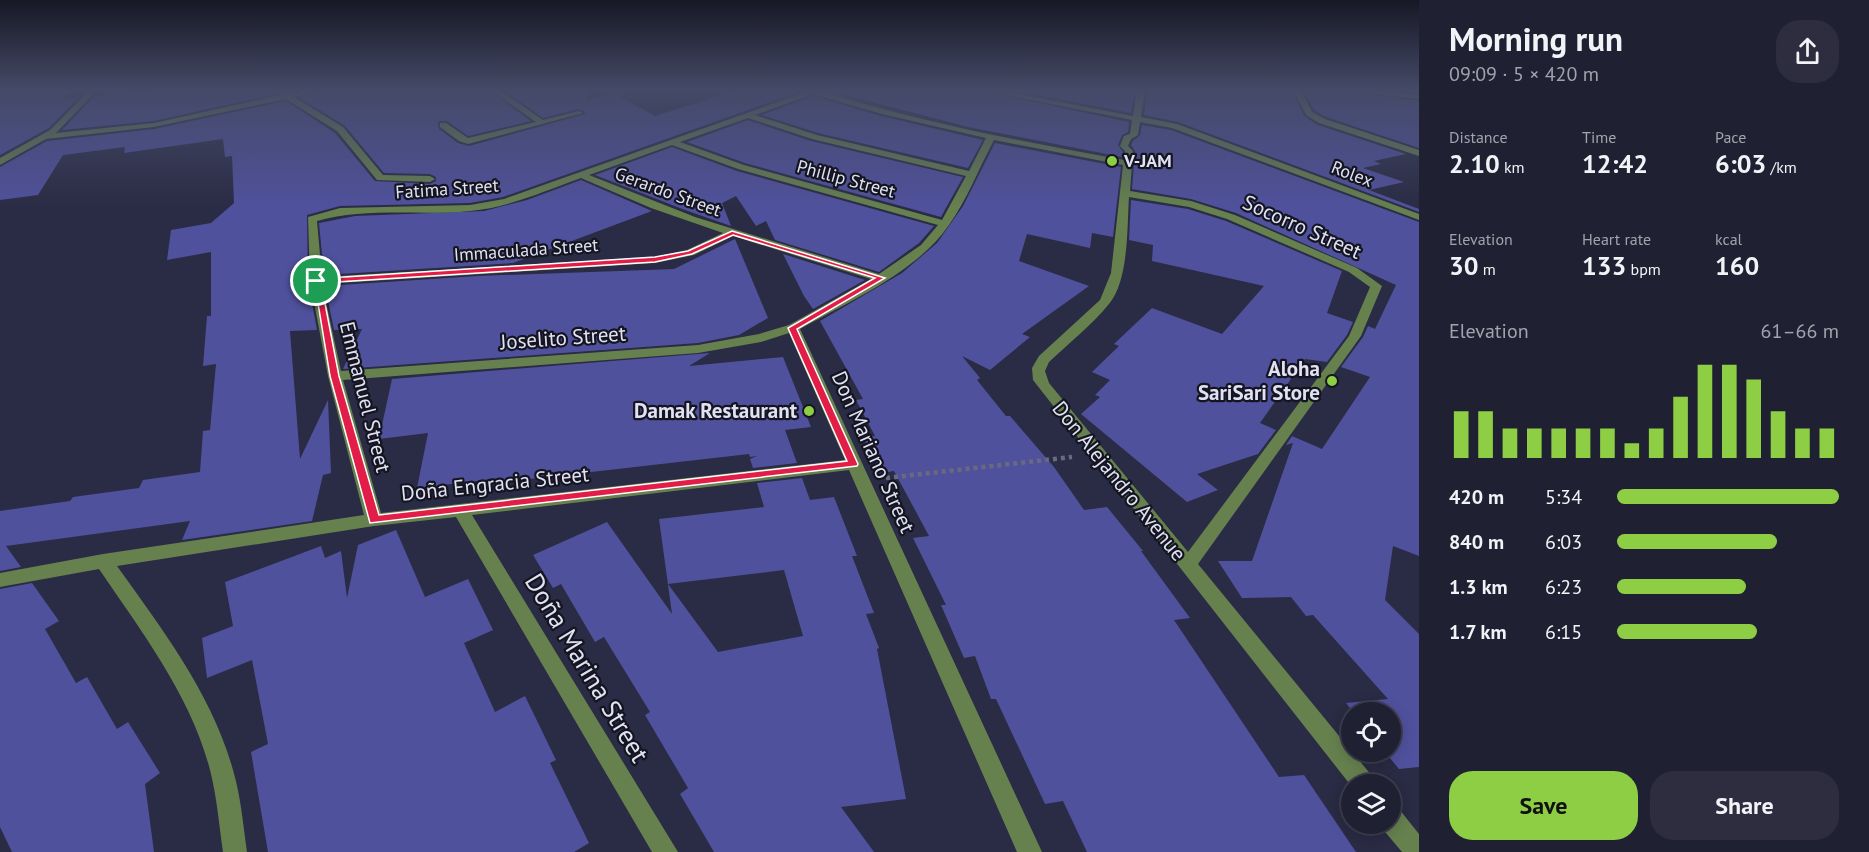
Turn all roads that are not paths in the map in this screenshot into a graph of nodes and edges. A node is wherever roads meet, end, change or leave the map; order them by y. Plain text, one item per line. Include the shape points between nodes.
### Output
1 (54, 129) edge
2 (120, 129) edge
3 (339, 129) edge
4 (448, 129) edge
5 (519, 129) edge
6 (708, 129) edge
7 (790, 129) edge
8 (955, 129) edge
9 (1135, 129) edge
10 (1177, 129) edge
11 (1346, 129) edge
12 (46, 137) junction
13 (991, 137) junction
14 (671, 142) junction
15 (1419, 153) edge
16 (1128, 157) junction
17 (0, 162) edge
18 (971, 174) junction
19 (582, 175) junction
20 (430, 179) dead end
21 (1125, 193) junction
22 (318, 215) joint
23 (1419, 217) edge
24 (945, 224) junction
25 (732, 233) junction
26 (881, 278) junction
27 (316, 281) junction
28 (793, 328) junction
29 (335, 376) junction
30 (857, 472) junction
31 (461, 511) junction
32 (374, 520) junction
33 (104, 561) junction
34 (1187, 566) junction
35 (0, 580) edge
36 (1356, 774) edge
37 (1401, 831) edge
38 (235, 852) edge
39 (666, 852) edge
40 (1030, 852) edge
41 (1418, 852) edge

1 - 12 street
2 - 12 street
3 - 20 street via 380,178
4 - 5 street via 468,141
6 - 14 street, Fatima Street
7 - 18 street
8 - 13 street
9 - 16 street, Don Alejandro Avenue via 1137,148
10 - 23 street, Rolex
11 - 15 street
12 - 17 street
13 - 16 street
13 - 18 street
14 - 19 street, Fatima Street
14 - 24 street, Phillip Street via 741,167
16 - 21 street, Don Alejandro Avenue
18 - 24 street
19 - 22 street, Fatima Street via 487,206
19 - 25 street, Gerardo Street via 642,202
21 - 34 street, Don Alejandro Avenue via 1112,290 1105,302 1044,359 1037,374
21 - 34 street, Socorro Street via 1191,204 1231,217 1353,270 1376,286 1355,336
22 - 27 street, Emmanuel Street via 310,222
24 - 26 street via 925,247
25 - 26 street, Gerardo Street
25 - 27 street, Immaculada Street via 690,253 655,260
26 - 28 street
27 - 29 street, Emmanuel Street
28 - 29 street, Joselito Street via 698,349
28 - 30 street, Don Mariano Street
29 - 32 street, Emmanuel Street
30 - 31 street, Doña Engracia Street
30 - 40 street, Don Mariano Street
31 - 32 street, Doña Engracia Street
31 - 39 street, Doña Marina Street
32 - 33 street, Doña Engracia Street
33 - 35 street, Doña Engracia Street
33 - 38 street via 177,668 200,711 218,760
34 - 36 street, Don Alejandro Avenue
37 - 41 street

